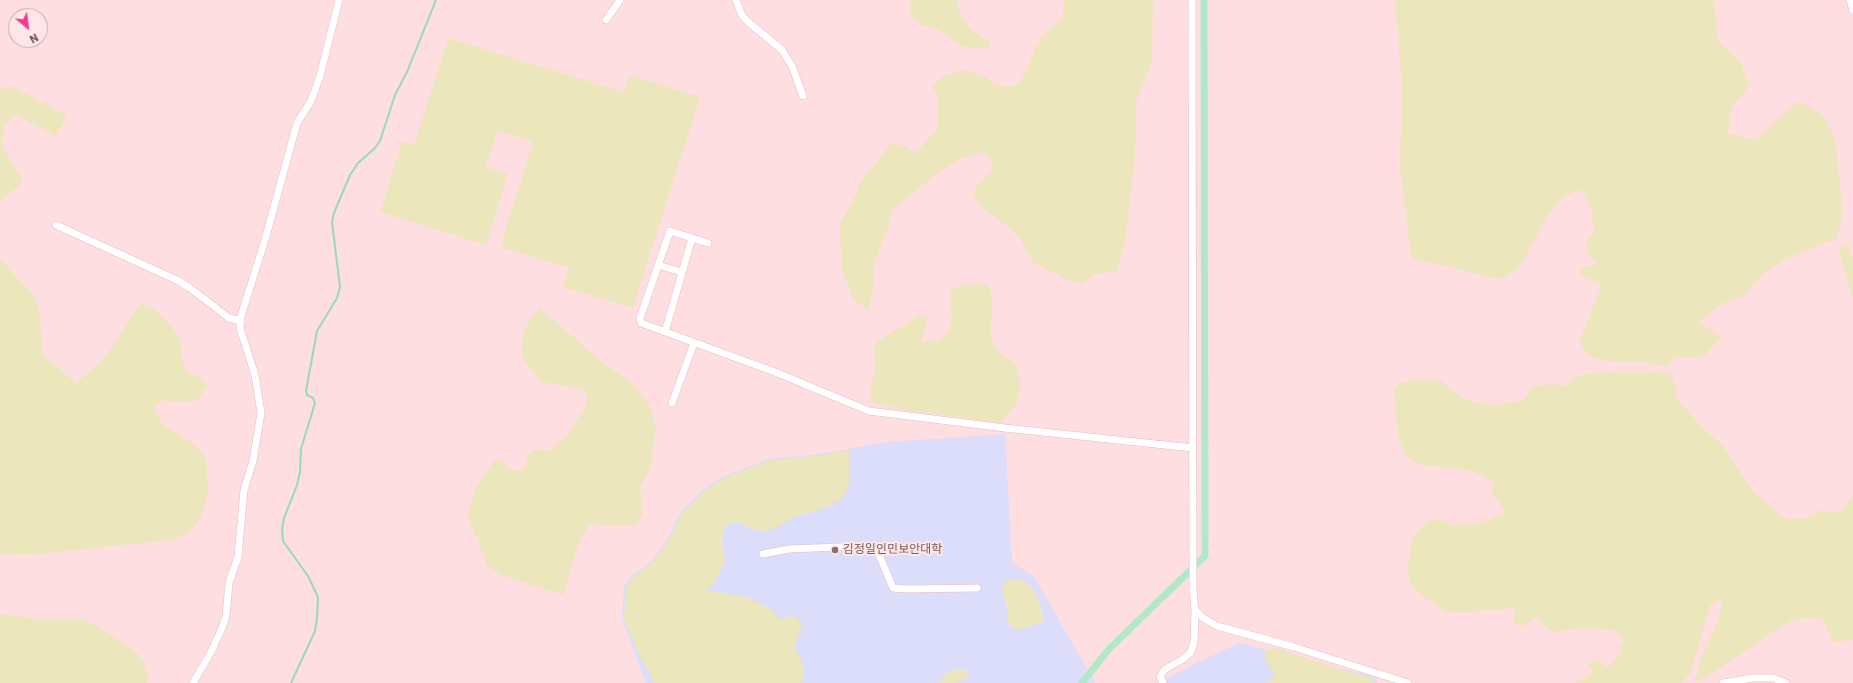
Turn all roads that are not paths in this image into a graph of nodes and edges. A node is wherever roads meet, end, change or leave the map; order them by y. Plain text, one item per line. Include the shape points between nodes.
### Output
1 (340, 0) edge
2 (620, 0) edge
3 (736, 0) edge
4 (1192, 0) edge
5 (1850, 0) edge
6 (1853, 10) edge
7 (606, 20) dead end
8 (803, 96) dead end
9 (56, 225) dead end
10 (692, 238) junction
11 (708, 243) dead end
12 (658, 265) junction
13 (682, 272) junction
14 (241, 321) junction
15 (665, 332) junction
16 (694, 343) junction
17 (672, 403) dead end
18 (1193, 448) junction
19 (763, 554) dead end
20 (977, 588) dead end
21 (1194, 610) junction
22 (193, 683) edge
23 (1163, 683) edge
24 (1408, 683) edge
25 (1723, 683) edge
26 (1786, 683) edge

1 - 14 street via 316,88 298,123
2 - 7 street
3 - 8 street via 747,21 782,50 792,66
4 - 18 street
5 - 6 street
9 - 14 street via 179,281 229,318
10 - 11 street
10 - 12 street via 670,231
10 - 13 street
12 - 13 street
12 - 15 street via 640,318 641,323
13 - 15 street
14 - 22 street via 240,328 255,375 261,413 253,461 244,490 238,557 229,583 226,616 211,652
15 - 16 street
16 - 17 street
16 - 18 street via 775,372 870,411
18 - 21 street
19 - 20 street via 789,549 866,546 878,552 893,588
21 - 23 street via 1194,642 1191,652 1164,670 1160,677
21 - 24 street via 1217,626
25 - 26 street via 1752,678 1773,678

